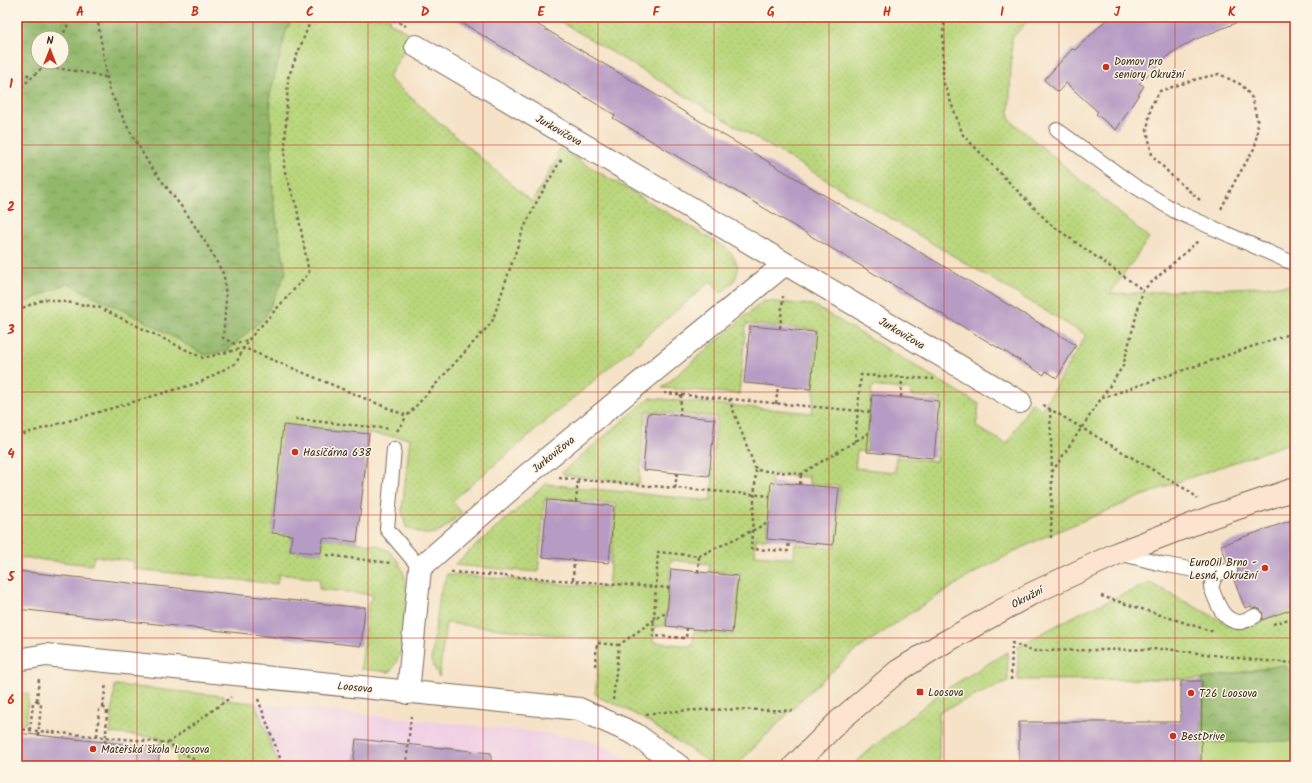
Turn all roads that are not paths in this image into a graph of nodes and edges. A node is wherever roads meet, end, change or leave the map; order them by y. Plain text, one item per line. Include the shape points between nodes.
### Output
1 (416, 46) dead end
2 (1057, 130) dead end
3 (785, 264) junction
4 (1295, 264) edge
5 (1028, 401) road end
6 (394, 449) dead end
7 (1295, 489) edge
8 (1118, 553) junction
9 (420, 568) junction
10 (1255, 616) dead end
11 (17, 660) edge
12 (408, 693) junction
13 (679, 766) edge
14 (794, 766) edge

1 - 3 street, Jurkovičova
2 - 4 lane via 1139,189 1175,211
3 - 5 street, Jurkovičova
3 - 9 street, Jurkovičova via 528,475
6 - 9 lane via 387,529
7 - 8 street, Okružní via 1214,516
8 - 10 lane via 1162,564 1223,572 1211,587 1219,608 1229,618 1240,622
8 - 14 street, Okružní via 1031,594 938,646 898,672 839,720
9 - 12 street
11 - 12 street, Loosova via 46,655
12 - 13 street, Loosova via 579,709 635,734

